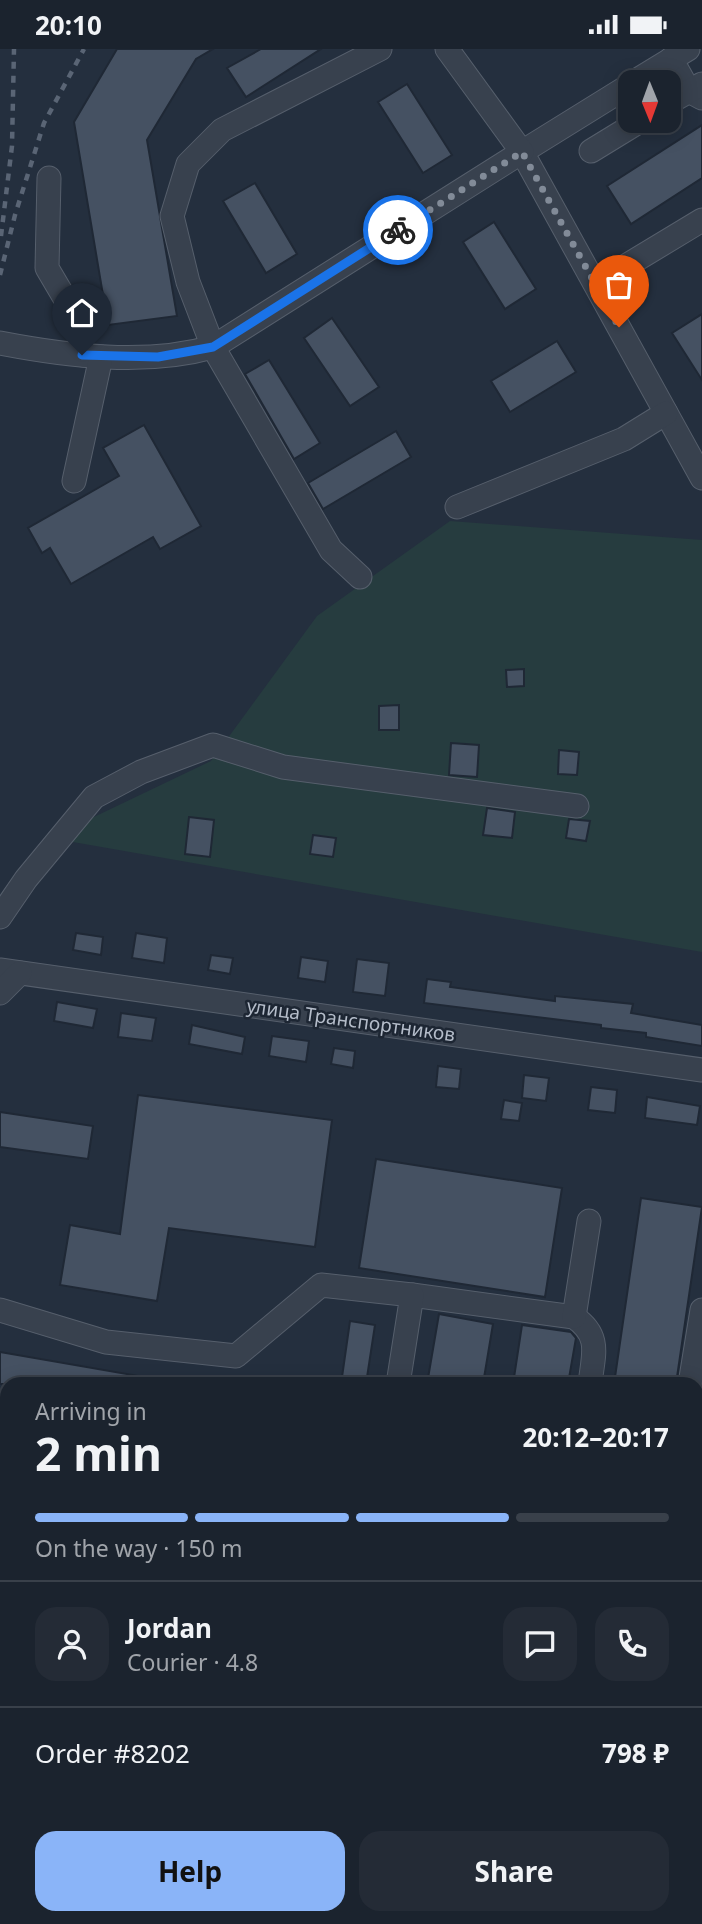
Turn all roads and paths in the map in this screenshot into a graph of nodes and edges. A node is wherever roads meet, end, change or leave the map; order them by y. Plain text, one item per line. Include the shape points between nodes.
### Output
1 (380, 49) edge
2 (447, 49) edge
3 (680, 54) edge
4 (654, 70) edge
5 (698, 91) edge
6 (618, 93) edge
7 (681, 98) edge
8 (621, 133) edge
9 (522, 152) junction
10 (591, 152) dead end
11 (49, 179) dead end
12 (702, 220) edge
13 (596, 284) junction
14 (0, 343) edge
15 (213, 347) junction
16 (92, 356) junction
17 (666, 413) junction
18 (702, 478) edge
19 (74, 481) dead end
20 (457, 507) dead end
21 (360, 577) dead end
22 (577, 806) dead end
23 (0, 917) edge
24 (10, 972) edge
25 (0, 992) edge
26 (702, 1070) edge
27 (589, 1221) dead end
28 (412, 1295) junction
29 (0, 1310) edge
30 (702, 1310) edge
31 (574, 1317) junction
32 (399, 1377) edge
33 (591, 1377) edge
34 (692, 1377) edge

1 - 15 street via 222,130 188,164 172,216 188,282
2 - 9 street
3 - 4 street
3 - 5 street
5 - 7 street
6 - 9 street
8 - 10 street
9 - 13 street
9 - 15 street
11 - 16 street via 47,268
12 - 13 street
13 - 17 street
14 - 16 street
15 - 16 street via 158,357
15 - 21 street via 331,550
16 - 19 street
17 - 18 street
17 - 20 street via 624,439
22 - 23 street via 283,767 213,745 141,772 94,797
24 - 25 street
24 - 26 street, улица Транспортников
27 - 31 street
28 - 29 street via 321,1285 236,1356 106,1342
28 - 31 street
28 - 32 street
30 - 34 street
31 - 33 street via 588,1326 594,1343

